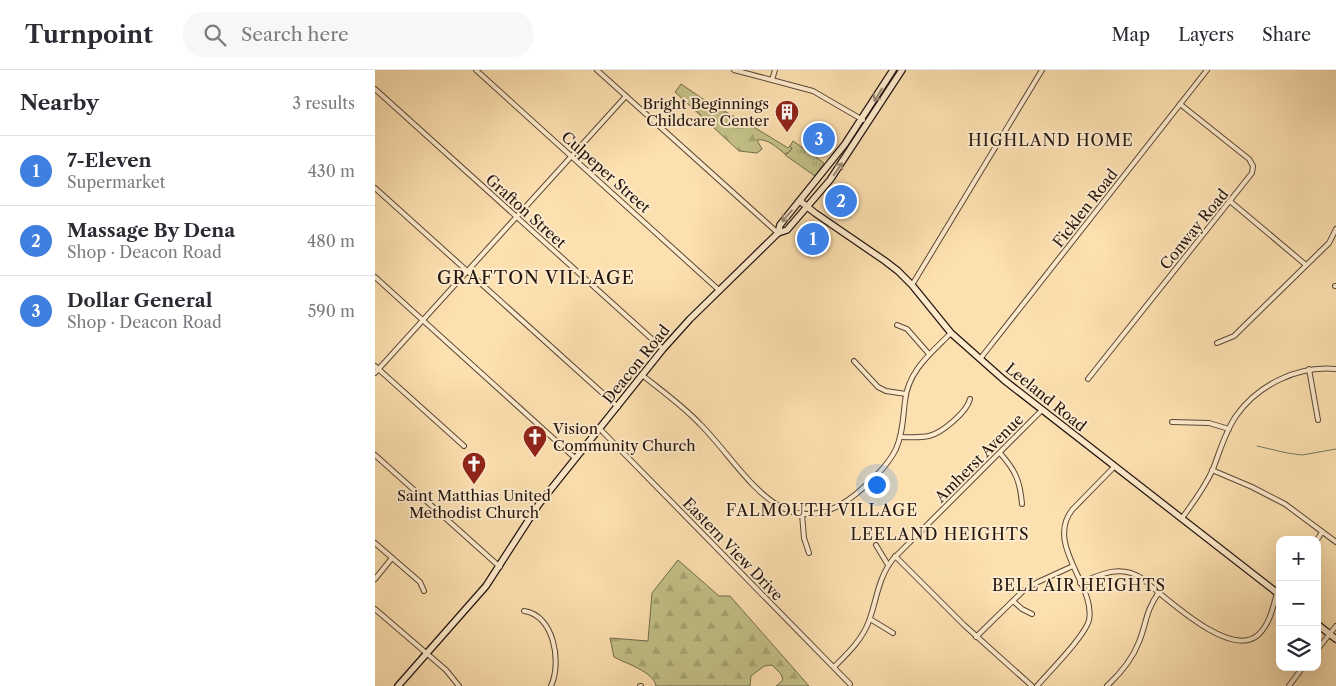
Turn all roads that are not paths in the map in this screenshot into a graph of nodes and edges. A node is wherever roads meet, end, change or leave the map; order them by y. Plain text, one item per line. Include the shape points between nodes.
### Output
1 (476, 70) edge
2 (597, 70) edge
3 (734, 70) edge
4 (775, 70) edge
5 (893, 70) edge
6 (902, 70) edge
7 (1042, 70) edge
8 (1207, 70) edge
9 (773, 80) junction
10 (375, 89) edge
11 (626, 96) junction
12 (1180, 104) junction
13 (862, 119) junction
14 (868, 123) junction
15 (572, 156) junction
16 (375, 188) edge
17 (800, 201) junction
18 (1231, 202) junction
19 (808, 208) junction
20 (517, 217) junction
21 (1336, 229) edge
22 (778, 233) junction
23 (1306, 264) junction
24 (467, 272) junction
25 (375, 277) edge
26 (912, 285) junction
27 (720, 291) junction
28 (423, 320) junction
29 (897, 325) dead end
30 (951, 333) junction
31 (1217, 343) dead end
32 (663, 348) junction
33 (929, 354) junction
34 (979, 359) junction
35 (854, 361) dead end
36 (377, 368) edge
37 (1309, 369) junction
38 (1336, 369) edge
39 (375, 373) edge
40 (642, 375) junction
41 (1088, 379) dead end
42 (906, 394) junction
43 (970, 399) dead end
44 (617, 406) junction
45 (1042, 410) junction
46 (1318, 420) dead end
47 (1172, 422) dead end
48 (600, 428) junction
49 (1229, 429) junction
50 (900, 437) junction
51 (464, 446) dead end
52 (999, 453) junction
53 (375, 455) edge
54 (575, 458) junction
55 (1114, 467) junction
56 (1212, 470) junction
57 (1022, 504) dead end
58 (802, 514) junction
59 (1182, 518) junction
60 (1322, 532) junction
61 (1320, 536) edge
62 (1336, 542) edge
63 (375, 543) edge
64 (876, 545) dead end
65 (809, 553) dead end
66 (895, 556) junction
67 (392, 558) junction
68 (888, 565) junction
69 (1073, 566) junction
70 (499, 567) junction
71 (375, 579) edge
72 (1080, 583) junction
73 (424, 591) dead end
74 (1159, 592) junction
75 (1276, 592) edge
76 (1276, 600) edge
77 (1013, 601) junction
78 (375, 609) edge
79 (524, 610) dead end
80 (1032, 614) dead end
81 (869, 619) junction
82 (1319, 626) edge
83 (1336, 626) edge
84 (893, 633) dead end
85 (1329, 634) junction
86 (976, 636) junction
87 (1336, 639) edge
88 (1321, 645) edge
89 (426, 652) junction
90 (834, 667) junction
91 (1300, 671) edge
92 (850, 684) dead end
93 (398, 686) edge
94 (459, 686) edge
95 (551, 686) edge
96 (1032, 686) edge
97 (1037, 686) edge
98 (1107, 686) edge
99 (1289, 686) edge

1 - 15 street, Culpeper Street
2 - 11 street
3 - 9 street
4 - 9 street
5 -> 13 main road, Deacon Road
6 - 14 main road, Deacon Road
7 - 26 street
8 - 12 street, Ficklen Road
9 - 13 street via 813,91
10 - 20 street, Grafton Street
11 - 15 street
11 - 22 street
12 - 18 street, Conway Road via 1251,162 1251,177
12 - 34 street, Ficklen Road
13 - 14 street
13 - 17 main road, Deacon Road
19 -> 14 main road, Deacon Road via 838,170
15 - 20 street
15 - 27 street, Culpeper Street
16 - 24 street
17 - 19 main road
17 -> 22 main road, Deacon Road via 780,225
18 - 23 street
18 - 41 street, Conway Road
19 - 22 main road, Deacon Road via 787,230
19 - 26 main road, Leeland Road via 885,261
20 - 24 street
20 - 32 street, Grafton Street
21 - 23 street via 1329,242
22 - 27 main road, Deacon Road
23 - 31 street via 1234,336
24 - 28 street
24 - 44 street
25 - 28 street
26 - 30 main road, Leeland Road
27 - 32 main road, Deacon Road
28 - 36 street
28 - 54 street
29 - 33 street via 907,329
30 - 33 street
30 - 34 main road, Leeland Road
32 - 40 main road, Deacon Road
33 - 42 street via 916,370
34 - 45 main road, Leeland Road
35 - 42 street via 878,387
36 - 39 street
36 - 51 street
37 - 38 street
37 - 46 street
37 - 49 street via 1282,378 1260,393 1242,409
40 - 44 main road, Deacon Road
40 - 58 street via 700,424 763,494 785,509
42 - 50 street
43 - 50 street via 965,409 939,432 923,437
44 - 48 main road, Deacon Road
45 - 52 street, Amherst Avenue
45 - 55 main road, Leeland Road
47 - 49 street via 1209,423
48 - 54 main road, Deacon Road
48 - 90 street, Eastern View Drive
49 - 56 street
50 - 58 street via 895,451 882,469 844,503 826,512
52 - 57 street via 1018,480
52 - 66 street, Amherst Avenue
53 - 70 street
54 - 70 main road, Deacon Road via 529,518
55 - 59 main road, Leeland Road
55 - 69 street via 1066,518 1065,541
56 - 59 street
56 - 60 street via 1285,504
58 - 65 street
59 - 75 main road, Leeland Road
60 - 61 street
60 - 62 street
63 - 67 street
64 - 68 street
66 - 68 street, Amherst Avenue
66 - 86 street
67 - 71 street
67 - 73 street via 420,582
68 - 81 street, Amherst Avenue via 879,582
69 - 72 street
69 - 77 street via 1038,582
70 - 89 main road, Deacon Road via 469,606
72 - 74 street via 1106,573 1123,571 1140,578
72 - 97 street via 1089,611 1087,626
74 - 76 street via 1205,628 1243,641 1255,638 1263,630
74 - 98 street via 1147,611 1134,654
77 - 80 street
77 - 86 street
78 - 89 street
79 - 95 street via 539,617 553,641 555,670
81 - 84 street
81 - 90 street, Amherst Avenue via 856,645
82 - 85 main road
83 - 85 street
85 - 87 main road
85 - 88 street
86 - 96 street
89 - 93 main road, Deacon Road
89 - 94 street
90 - 92 street, Eastern View Drive
91 - 99 street

